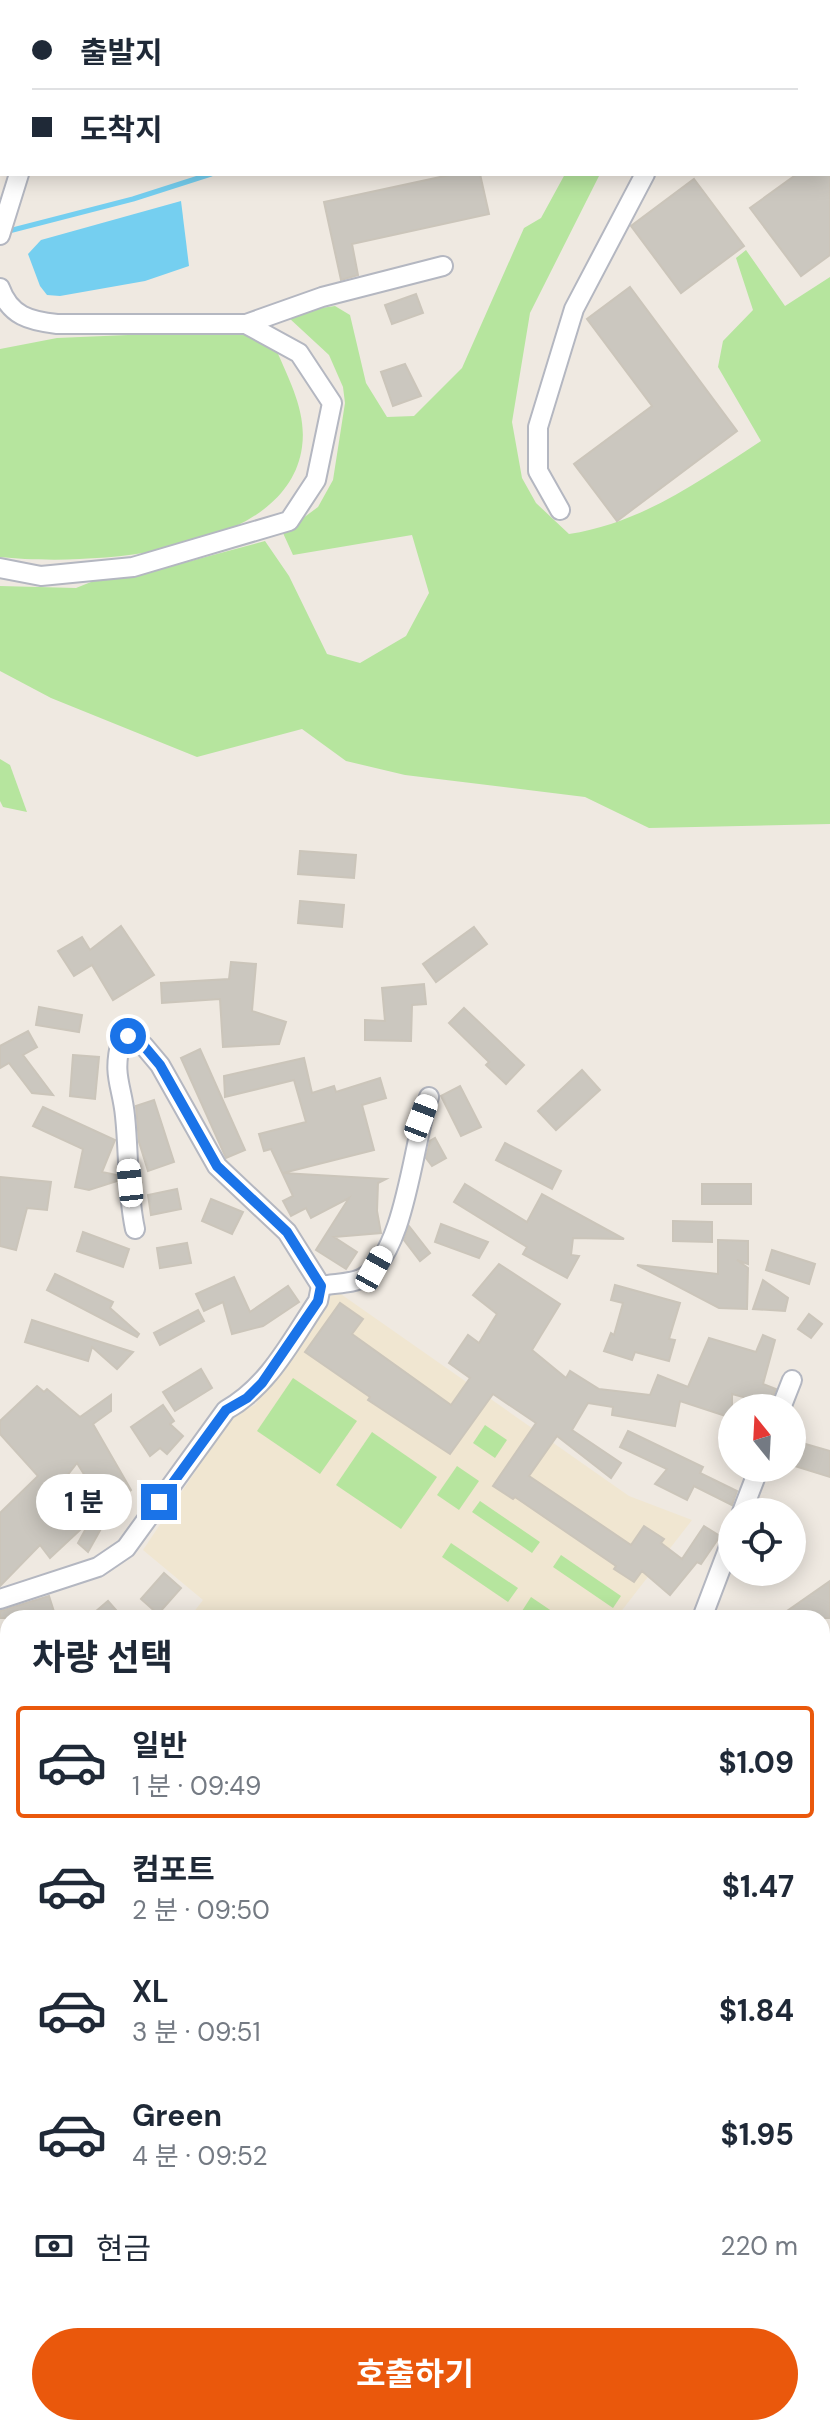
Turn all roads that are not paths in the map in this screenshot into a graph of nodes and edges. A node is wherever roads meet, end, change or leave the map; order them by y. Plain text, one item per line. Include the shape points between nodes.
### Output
1 (18, 176) edge
2 (644, 176) edge
3 (1, 232) edge
4 (443, 266) dead end
5 (0, 288) edge
6 (246, 324) junction
7 (560, 510) dead end
8 (0, 568) edge
9 (429, 1097) dead end
10 (135, 1229) dead end
11 (321, 1286) junction
12 (792, 1380) dead end
13 (786, 1394) edge
14 (718, 1576) edge
15 (0, 1599) edge
16 (705, 1610) edge

1 - 3 street
2 - 7 street via 574,309 538,427 538,471
4 - 6 street via 322,297
5 - 6 street via 14,312 31,321
6 - 8 street via 299,353 332,403 316,480 289,521 133,567 41,576
9 - 11 street via 399,1221 374,1269 363,1279
10 - 11 street via 125,1112 117,1088 117,1057 128,1036 160,1065 217,1166 287,1232
11 - 15 street via 318,1301 262,1383 226,1410 126,1548 98,1567
12 - 13 street
14 - 16 street

